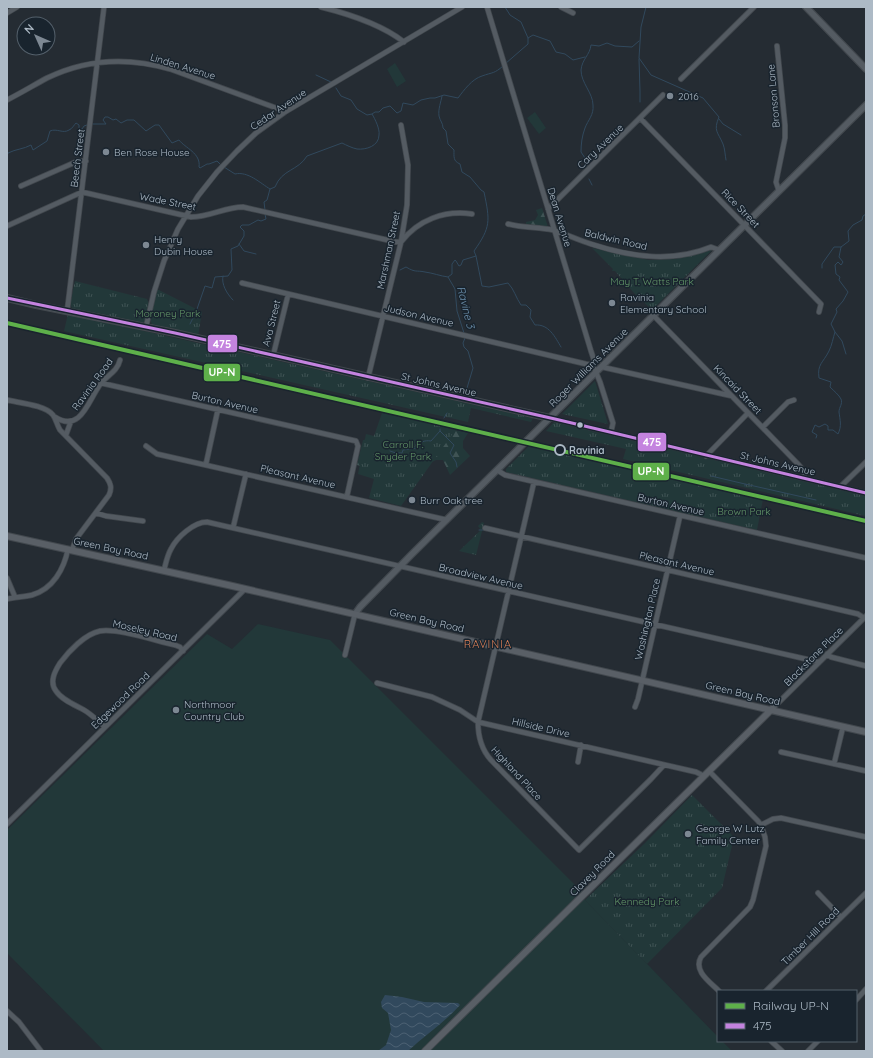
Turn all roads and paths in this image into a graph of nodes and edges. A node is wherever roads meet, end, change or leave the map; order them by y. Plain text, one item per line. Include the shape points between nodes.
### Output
1 (17, 7) edge
2 (104, 7) edge
3 (321, 7) edge
4 (462, 7) edge
5 (487, 7) edge
6 (561, 7) edge
7 (754, 7) edge
8 (806, 7) edge
9 (7, 13) edge
10 (573, 13) dead end
11 (404, 42) junction
12 (777, 46) dead end
13 (97, 62) junction
14 (866, 68) edge
15 (681, 79) dead end
16 (663, 96) dead end
17 (7, 100) edge
18 (866, 105) edge
19 (285, 112) junction
20 (641, 119) junction
21 (401, 125) dead end
22 (86, 161) junction
23 (21, 186) dead end
24 (779, 191) junction
25 (82, 192) junction
26 (548, 209) junction
27 (472, 214) dead end
28 (185, 216) junction
29 (508, 224) dead end
30 (745, 225) junction
31 (7, 226) edge
32 (554, 231) junction
33 (401, 242) junction
34 (719, 250) junction
35 (242, 283) dead end
36 (288, 295) junction
37 (7, 298) edge
38 (67, 312) junction
39 (819, 312) dead end
40 (653, 315) junction
41 (383, 316) junction
42 (146, 327) junction
43 (272, 356) junction
44 (120, 360) dead end
45 (593, 365) junction
46 (602, 367) junction
47 (596, 372) junction
48 (368, 378) junction
49 (102, 383) junction
50 (732, 396) junction
51 (7, 400) edge
52 (794, 400) dead end
53 (218, 409) junction
54 (748, 413) junction
55 (55, 417) junction
56 (550, 418) junction
57 (71, 421) junction
58 (763, 427) junction
59 (611, 432) junction
60 (66, 435) junction
61 (146, 446) dead end
62 (706, 456) junction
63 (866, 462) edge
64 (206, 464) junction
65 (497, 470) junction
66 (246, 474) junction
67 (804, 478) junction
68 (534, 482) junction
69 (840, 487) junction
70 (866, 493) edge
71 (347, 496) junction
72 (96, 513) junction
73 (680, 516) junction
74 (447, 520) junction
75 (143, 521) dead end
76 (233, 528) junction
77 (485, 528) dead end
78 (7, 536) edge
79 (521, 537) junction
80 (70, 550) junction
81 (866, 558) edge
82 (400, 566) junction
83 (164, 570) junction
84 (667, 570) junction
85 (7, 578) edge
86 (245, 589) junction
87 (508, 591) junction
88 (15, 597) junction
89 (7, 599) edge
90 (355, 614) junction
91 (865, 617) edge
92 (654, 625) junction
93 (496, 646) junction
94 (184, 651) junction
95 (827, 654) junction
96 (344, 655) dead end
97 (819, 662) junction
98 (866, 666) edge
99 (642, 680) junction
100 (378, 683) dead end
101 (635, 707) dead end
102 (772, 709) junction
103 (478, 722) junction
104 (105, 727) junction
105 (843, 727) junction
106 (866, 732) edge
107 (582, 745) junction
108 (781, 752) dead end
109 (578, 762) dead end
110 (834, 764) junction
111 (664, 765) junction
112 (709, 771) junction
113 (866, 771) edge
114 (704, 776) junction
115 (7, 824) edge
116 (761, 825) junction
117 (866, 838) edge
118 (818, 893) dead end
119 (866, 893) edge
120 (841, 917) junction
121 (718, 990) edge
122 (767, 990) edge
123 (866, 990) edge
124 (857, 999) edge
125 (7, 1011) edge
126 (772, 1042) edge
127 (817, 1042) edge
128 (41, 1051) edge
129 (425, 1051) edge
130 (782, 1051) edge
131 (808, 1051) edge

1 - 9 street
2 - 13 street, Beech Street
3 - 11 street via 368,23
4 - 11 street, Cedar Avenue
5 - 26 street, Dean Avenue
6 - 10 street
7 - 15 street
8 - 14 street
11 - 19 street, Cedar Avenue
12 - 24 street, Bronson Lane via 785,125 776,182
13 - 17 street, Linden Avenue via 54,75
13 - 19 street, Linden Avenue via 133,62 158,66
13 - 22 street, Beech Street
16 - 20 street, Cary Avenue
18 - 24 street, Roger Williams Avenue
19 - 28 street, Cedar Avenue via 256,133 232,156 213,177
20 - 26 street, Cary Avenue
20 - 30 street, Rice Street
21 - 33 street, Marshman Street via 406,147 408,181
22 - 23 street via 78,161
22 - 25 street, Beech Street
24 - 30 street, Roger Williams Avenue
25 - 28 street, Wade Street
25 - 31 street
25 - 38 street, Beech Street
26 - 32 street, Dean Avenue
27 - 33 street via 437,216 422,223
28 - 33 street, Wade Street via 198,217 243,207
28 - 42 street, Cedar Avenue via 164,261
29 - 32 street, Baldwin Road
30 - 34 street, Roger Williams Avenue
30 - 39 street, Rice Street via 821,304
32 - 34 street, Baldwin Road via 620,252 647,256 686,255 711,247
32 - 45 street, Dean Avenue via 594,360
33 - 41 street, Marshman Street
34 - 40 street, Roger Williams Avenue
35 - 36 street, Judson Avenue
36 - 41 street, Judson Avenue
36 - 43 street, Ava Street
37 - 38 street, St Johns Avenue
38 - 42 street, St Johns Avenue
40 - 46 street, Roger Williams Avenue
40 - 50 street, Kincaid Street
41 - 45 street, Judson Avenue
41 - 48 street, Marshman Street
42 - 43 street, St Johns Avenue
43 - 48 street, St Johns Avenue
44 - 49 street, Ravinia Road via 116,369
45 - 47 street, Dean Avenue
46 - 47 street, Roger Williams Avenue
46 - 50 street
47 - 56 street, Roger Williams Avenue
47 - 59 street, Dean Avenue via 613,423
48 - 56 street, St Johns Avenue
49 - 53 street, Burton Avenue
49 - 57 street, Ravinia Road via 88,407
50 - 54 street, Kincaid Street
51 - 55 street via 46,409
52 - 58 street via 788,402
53 - 64 street
53 - 71 street, Burton Avenue via 356,442 358,446
54 - 58 street, Kincaid Street
54 - 62 street
55 - 57 street, Ravinia Road
55 - 60 street via 58,426
56 - 59 street, St Johns Avenue
56 - 65 street, Roger Williams Avenue
57 - 60 street
58 - 67 street, Kincaid Street via 804,471
59 - 62 street, St Johns Avenue
60 - 72 street via 110,484 109,495
61 - 64 street, Pleasant Avenue via 157,454
62 - 67 street, St Johns Avenue
63 - 69 street
64 - 66 street, Pleasant Avenue
65 - 68 street, Burton Avenue via 505,475
65 - 74 street, Roger Williams Avenue
66 - 71 street, Pleasant Avenue
66 - 76 street
67 - 69 street, St Johns Avenue
68 - 73 street, Burton Avenue
68 - 79 street, Highland Place
69 - 70 street, St Johns Avenue
71 - 74 street, Pleasant Avenue
72 - 75 street
72 - 80 street
73 - 81 street, Burton Avenue
73 - 84 street, Washington Place
74 - 82 street, Roger Williams Avenue
76 - 82 street, Broadview Avenue
76 - 83 street, Broadview Avenue via 200,522 172,546
77 - 79 street, Pleasant Avenue
78 - 80 main road, Green Bay Road
79 - 84 street, Pleasant Avenue
79 - 87 street, Highland Place
80 - 83 main road, Green Bay Road
80 - 88 street via 58,576 45,588 31,595
82 - 87 street, Broadview Avenue
82 - 90 street, Roger Williams Avenue
83 - 86 main road, Green Bay Road
84 - 91 street, Pleasant Avenue
84 - 92 street, Washington Place
85 - 88 street
86 - 90 main road, Green Bay Road
86 - 94 street, Edgewood Road
87 - 92 street, Broadview Avenue
87 - 93 street, Highland Place
88 - 89 street
90 - 93 main road, Green Bay Road
90 - 96 street, Roger Williams Avenue
91 - 95 street, Blackstone Place
92 - 97 street, Broadview Avenue
92 - 99 street, Washington Place
93 - 99 main road, Green Bay Road
93 - 103 street, Highland Place
94 - 104 street, Edgewood Road
94 - 104 street, Moseley Road via 180,647 107,630 92,634 67,655 52,680 55,690
95 - 97 street, Blackstone Place
95 - 98 street via 831,658
97 - 102 street, Blackstone Place
99 - 101 street, Washington Place
99 - 102 main road, Green Bay Road
100 - 103 street, Hillside Drive via 432,697
102 - 105 main road, Green Bay Road
102 - 112 main road, Clavey Road
103 - 107 street, Hillside Drive
103 - 111 street, Highland Place via 479,738 486,755 579,850
104 - 115 street, Edgewood Road
105 - 106 main road, Green Bay Road
105 - 110 street
107 - 109 street
107 - 111 street, Hillside Drive
108 - 110 street
110 - 113 street
111 - 114 street, Hillside Drive
112 - 114 main road, Clavey Road
112 - 116 street
114 - 129 main road, Clavey Road
116 - 117 street via 781,818
116 - 121 street via 766,846 750,907 698,962 699,970
118 - 120 street
119 - 120 street, Timber Hill Road
120 - 122 street, Timber Hill Road
123 - 124 street
125 - 128 street
126 - 130 street
127 - 131 street

